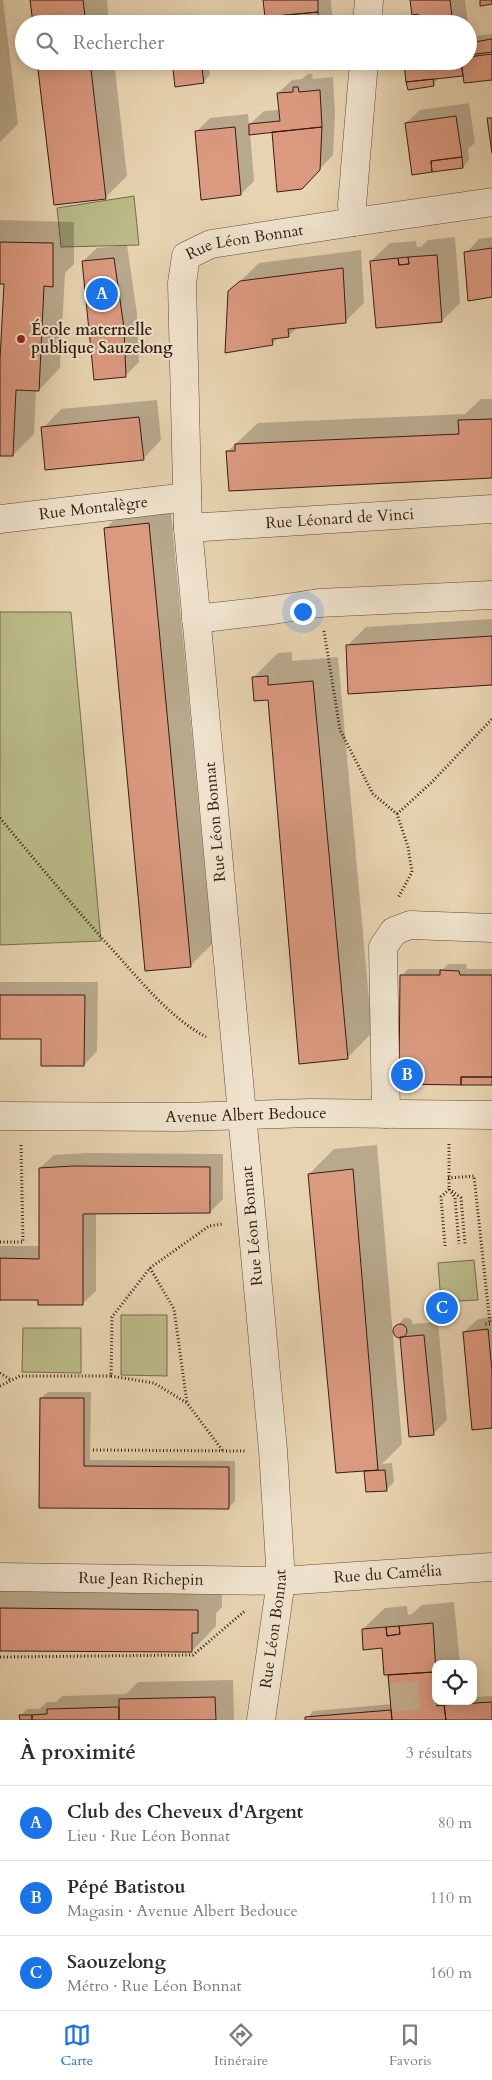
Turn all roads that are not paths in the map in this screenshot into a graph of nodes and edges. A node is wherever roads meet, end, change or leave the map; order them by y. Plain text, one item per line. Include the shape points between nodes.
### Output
1 (369, 0) edge
2 (368, 15) edge
3 (363, 70) edge
4 (492, 202) edge
5 (354, 222) junction
6 (187, 497) junction
7 (492, 509) edge
8 (0, 519) edge
9 (188, 528) junction
10 (492, 595) edge
11 (196, 619) junction
12 (492, 928) edge
13 (386, 1114) junction
14 (243, 1115) junction
15 (492, 1115) edge
16 (0, 1116) edge
17 (492, 1567) edge
18 (0, 1577) edge
19 (281, 1581) junction
20 (261, 1720) edge

1 - 2 street
3 - 5 street via 352,205
4 - 5 street
5 - 6 street, Rue Léon Bonnat via 211,244 186,256 182,283
6 - 8 street, Rue Montalègre
6 - 9 street, Rue Léon Bonnat
7 - 9 street, Rue Léonard de Vinci
9 - 11 street, Rue Léon Bonnat
10 - 11 street via 319,603
11 - 14 street, Rue Léon Bonnat
12 - 13 street via 410,925 394,931 383,947
13 - 14 street, Avenue Albert Bedouce
13 - 15 street, Avenue Albert Bedouce
14 - 16 street, Avenue Albert Bedouce
14 - 19 street, Rue Léon Bonnat via 273,1450
17 - 19 street, Rue du Camélia
18 - 19 street, Rue Jean Richepin
19 - 20 street, Rue Léon Bonnat

